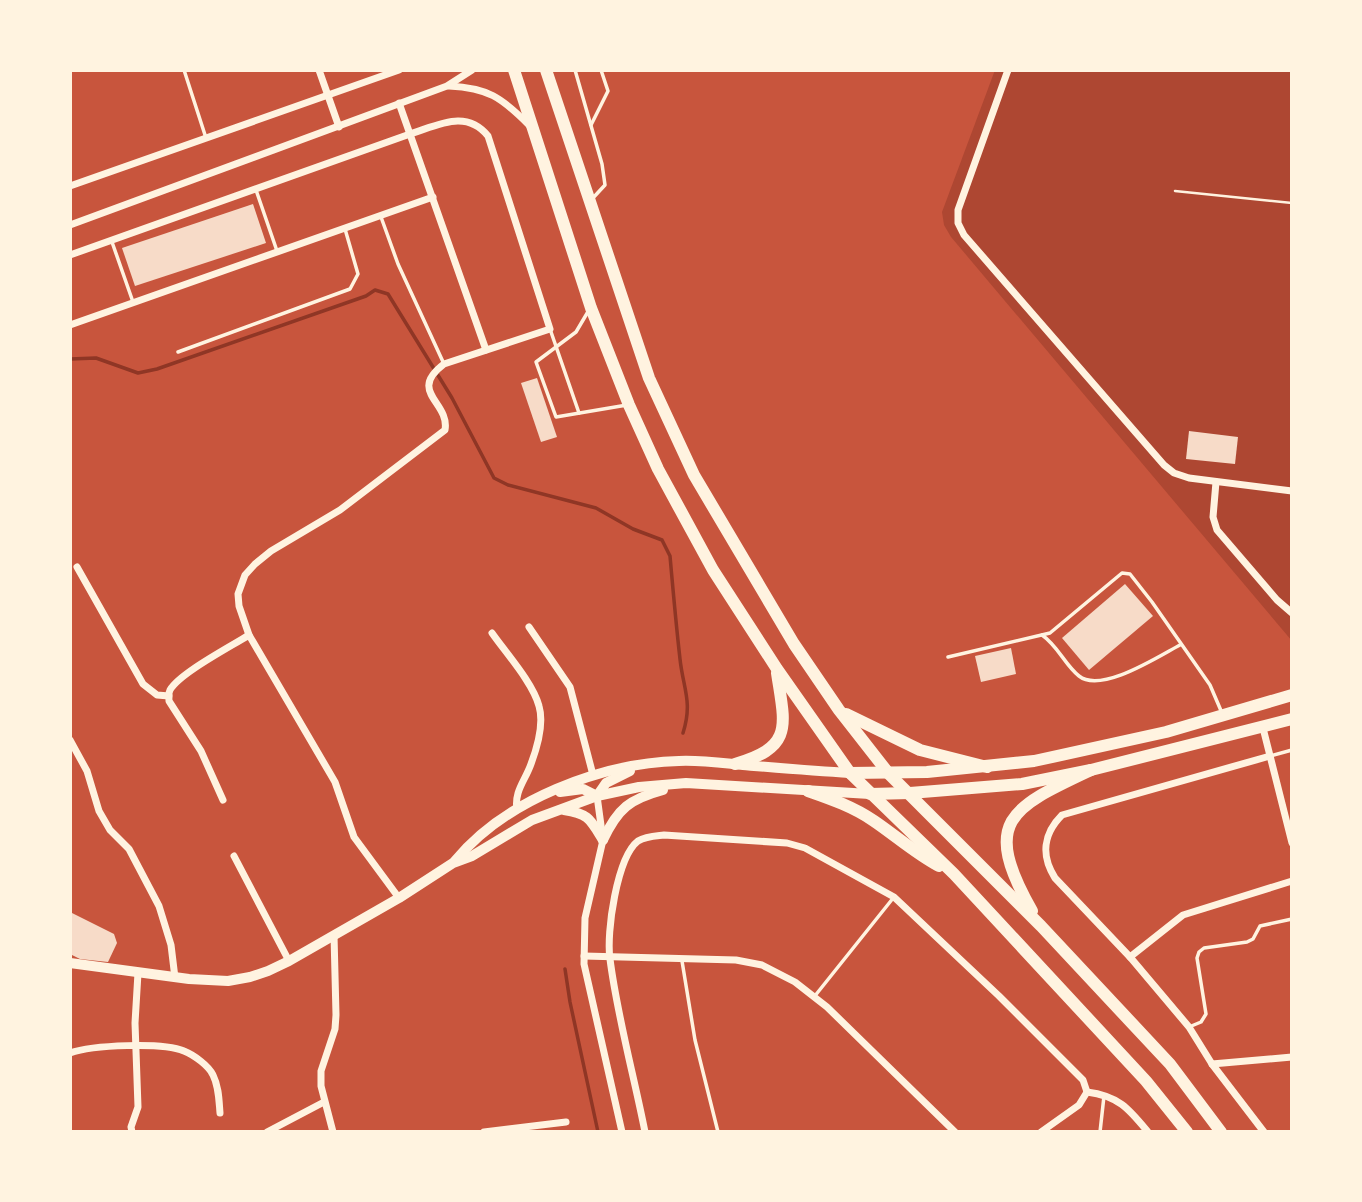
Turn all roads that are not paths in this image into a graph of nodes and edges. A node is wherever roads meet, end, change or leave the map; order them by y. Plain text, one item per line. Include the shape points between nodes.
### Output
1 (184, 70) edge
2 (319, 70) edge
3 (399, 70) edge
4 (472, 70) edge
5 (514, 70) edge
6 (546, 70) edge
7 (575, 70) edge
8 (601, 70) edge
9 (1008, 70) edge
10 (447, 86) junction
11 (327, 97) junction
12 (399, 103) junction
13 (591, 125) junction
14 (340, 127) junction
15 (532, 127) junction
16 (410, 134) junction
17 (206, 138) junction
18 (70, 186) edge
19 (256, 189) junction
20 (433, 197) junction
21 (590, 201) junction
22 (381, 215) junction
23 (70, 225) edge
24 (344, 227) junction
25 (112, 240) junction
26 (278, 251) junction
27 (70, 255) edge
28 (133, 302) junction
29 (591, 308) junction
30 (70, 325) edge
31 (550, 330) junction
32 (556, 347) junction
33 (486, 350) junction
34 (178, 352) dead end
35 (441, 366) junction
36 (629, 405) junction
37 (579, 413) junction
38 (1216, 482) junction
39 (1292, 491) edge
40 (77, 568) dead end
41 (1292, 613) edge
42 (529, 627) dead end
43 (492, 633) dead end
44 (249, 635) junction
45 (1041, 635) junction
46 (1180, 645) junction
47 (948, 657) dead end
48 (777, 669) junction
49 (1292, 695) edge
50 (169, 696) junction
51 (839, 710) junction
52 (1223, 715) junction
53 (1292, 719) edge
54 (1200, 721) junction
55 (1263, 728) junction
56 (70, 740) edge
57 (1292, 750) edge
58 (1270, 756) junction
59 (649, 763) junction
60 (735, 764) junction
61 (987, 767) junction
62 (1091, 770) junction
63 (850, 773) junction
64 (890, 774) junction
65 (593, 775) junction
66 (686, 783) junction
67 (808, 791) junction
68 (910, 793) junction
69 (545, 794) junction
70 (870, 794) junction
71 (597, 796) junction
72 (223, 800) dead end
73 (560, 809) junction
74 (517, 810) junction
75 (603, 839) junction
76 (1292, 843) edge
77 (234, 856) dead end
78 (453, 863) junction
79 (954, 874) junction
80 (1292, 881) edge
81 (894, 897) junction
82 (399, 898) junction
83 (1292, 919) edge
84 (1041, 926) junction
85 (334, 935) junction
86 (584, 956) junction
87 (609, 956) junction
88 (1130, 957) junction
89 (682, 958) junction
90 (289, 961) junction
91 (70, 962) edge
92 (138, 973) junction
93 (175, 978) junction
94 (814, 997) junction
95 (1189, 1027) junction
96 (136, 1046) junction
97 (70, 1053) edge
98 (1292, 1057) edge
99 (1212, 1064) junction
100 (1087, 1093) junction
101 (1104, 1094) junction
102 (324, 1102) junction
103 (220, 1113) dead end
104 (566, 1122) dead end
105 (132, 1132) edge
106 (267, 1132) edge
107 (333, 1132) edge
108 (484, 1132) edge
109 (622, 1132) edge
110 (645, 1132) edge
111 (718, 1132) edge
112 (956, 1132) edge
113 (1041, 1132) edge
114 (1100, 1132) edge
115 (1148, 1132) edge
116 (1187, 1132) edge
117 (1221, 1132) edge
118 (1264, 1132) edge

1 - 17 lane
2 - 11 street
3 - 11 street
4 - 10 street
5 - 15 main road
6 - 21 main road
7 - 13 lane
8 - 13 lane via 608,91
9 - 38 street via 958,210 964,235 1164,465 1189,478
10 - 12 street
10 - 15 street via 486,90
11 - 14 street
11 - 17 street
12 - 14 street
12 - 16 street
13 - 21 lane via 604,185
14 - 23 street
15 - 29 main road
16 - 19 street
16 - 20 street
16 - 31 street via 468,121 488,136
17 - 18 street
19 - 25 street
19 - 26 lane
20 - 22 street
20 - 33 street
21 - 51 main road via 649,379 677,441 747,567
22 - 24 street
22 - 35 lane
24 - 26 street
24 - 34 lane via 358,274 349,289
25 - 27 street
25 - 28 lane
26 - 28 street
28 - 30 street
29 - 32 lane via 576,332
29 - 36 main road
31 - 32 lane
31 - 33 street
32 - 37 lane
32 - 37 lane via 536,362 556,417
33 - 35 street
35 - 44 street via 431,375 430,393 446,422 445,430 340,510 255,564 238,594
36 - 37 lane
36 - 48 main road via 713,570
38 - 39 street
38 - 41 street via 1213,517 1217,530
40 - 50 street via 144,684 157,695
42 - 65 street via 570,687
43 - 74 street via 532,691 541,717 532,762 517,792
44 - 50 street via 192,670
44 - 82 street via 335,782 354,837
45 - 46 lane via 1079,677 1089,681 1125,674
45 - 46 lane via 1050,633 1122,573 1130,574 1152,601
45 - 47 lane
46 - 52 lane via 1210,685
48 - 60 main road via 783,730 760,757
48 - 63 main road
49 - 52 main road
50 - 72 street
51 - 61 main road via 920,750
51 - 64 main road
52 - 54 main road
53 - 55 main road
54 - 55 main road via 1252,712
54 - 61 main road via 1034,761
55 - 58 street
55 - 62 main road
56 - 93 street via 87,771 99,811 129,849 159,906
57 - 58 lane
58 - 76 street
58 - 88 street via 1072,812 1054,823 1045,846 1049,868
59 - 60 main road
59 - 65 main road
59 - 71 main road via 606,783
60 - 63 main road
61 - 64 main road
62 - 68 main road via 1022,784
62 - 84 main road via 1039,794 1010,825 1007,848 1011,869
63 - 64 main road
63 - 70 main road
64 - 68 main road
65 - 69 main road
66 - 67 main road
66 - 71 main road
66 - 75 main road via 631,802 618,813
67 - 70 main road
67 - 79 main road via 875,821
68 - 70 main road
68 - 84 main road
69 - 71 main road via 583,789
69 - 74 main road
70 - 79 main road
71 - 73 main road
71 - 75 street
73 - 75 main road via 582,813
73 - 78 main road
74 - 78 main road
75 - 86 street via 585,918
77 - 90 street
78 - 82 main road
79 - 116 main road via 1146,1081
80 - 88 street via 1183,915
81 - 87 street via 806,848 787,843 649,836 637,842 624,862 614,900
81 - 94 lane
81 - 100 street via 1083,1080
82 - 85 main road
83 - 95 lane via 1260,926 1247,942 1199,952 1196,958 1206,1014
84 - 117 main road via 1170,1064
85 - 90 main road
85 - 102 street via 336,1016 321,1071
86 - 87 street
86 - 109 street
87 - 89 street
87 - 110 street
88 - 95 street
89 - 94 street via 762,965
89 - 111 lane via 695,1040
90 - 93 main road via 228,981
91 - 92 main road
92 - 93 main road
92 - 96 street
94 - 112 street
95 - 99 street
96 - 97 street
96 - 103 street via 184,1051 200,1061 213,1074
96 - 105 street via 138,1107
98 - 99 street
99 - 118 street
100 - 101 street
100 - 113 street via 1079,1105
101 - 114 lane
101 - 115 street via 1126,1107
102 - 106 street
102 - 107 street
104 - 108 street

